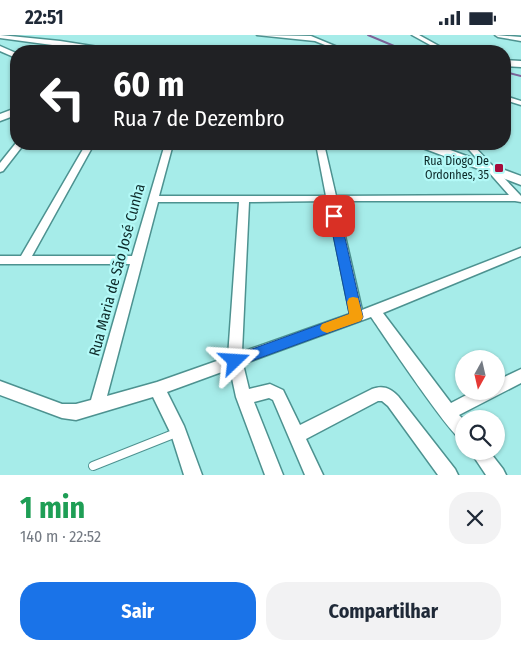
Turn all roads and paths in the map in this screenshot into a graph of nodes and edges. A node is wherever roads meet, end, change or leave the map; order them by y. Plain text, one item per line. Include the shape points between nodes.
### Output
1 (260, 35) edge
2 (305, 35) edge
3 (415, 35) edge
4 (498, 35) edge
5 (0, 36) edge
6 (519, 37) edge
7 (318, 41) junction
8 (73, 45) edge
9 (328, 45) edge
10 (434, 45) edge
11 (15, 150) edge
12 (87, 150) edge
13 (167, 150) edge
14 (321, 150) edge
15 (440, 150) edge
16 (474, 150) edge
17 (0, 169) edge
18 (494, 171) junction
19 (521, 181) edge
20 (154, 199) junction
21 (244, 199) junction
22 (331, 199) junction
23 (519, 201) edge
24 (521, 253) edge
25 (0, 260) edge
26 (24, 260) junction
27 (136, 260) junction
28 (374, 311) junction
29 (356, 317) junction
30 (235, 361) junction
31 (521, 375) edge
32 (505, 383) edge
33 (0, 388) edge
34 (157, 389) junction
35 (244, 397) junction
36 (472, 400) edge
37 (97, 405) junction
38 (447, 413) junction
39 (455, 423) edge
40 (178, 432) junction
41 (296, 435) junction
42 (485, 460) edge
43 (93, 466) dead end
44 (193, 475) edge
45 (274, 475) edge
46 (314, 475) edge
47 (449, 475) edge
48 (497, 475) edge

1 - 7 street
2 - 7 street
3 - 10 street
4 - 6 street
5 - 8 main road
7 - 9 street
11 - 17 street
12 - 26 street
13 - 20 street, Rua Maria de São José Cunha
14 - 22 street
15 - 18 main road
16 - 18 street
18 - 19 main road
18 - 23 street
20 - 21 street
20 - 27 street, Rua Maria de São José Cunha
21 - 22 street
21 - 30 street
22 - 23 street
22 - 29 street
24 - 28 street
25 - 26 street
26 - 27 street
27 - 37 street, Rua Maria de São José Cunha
28 - 29 street
28 - 38 street
29 - 30 street
30 - 34 street
30 - 35 street
31 - 32 street
33 - 37 street via 69,412
34 - 37 street
34 - 40 street
35 - 41 street via 274,391
35 - 45 street
36 - 38 street
38 - 39 street
40 - 43 lane
40 - 44 street
41 - 46 street
41 - 47 street via 377,394 385,394
42 - 48 street

